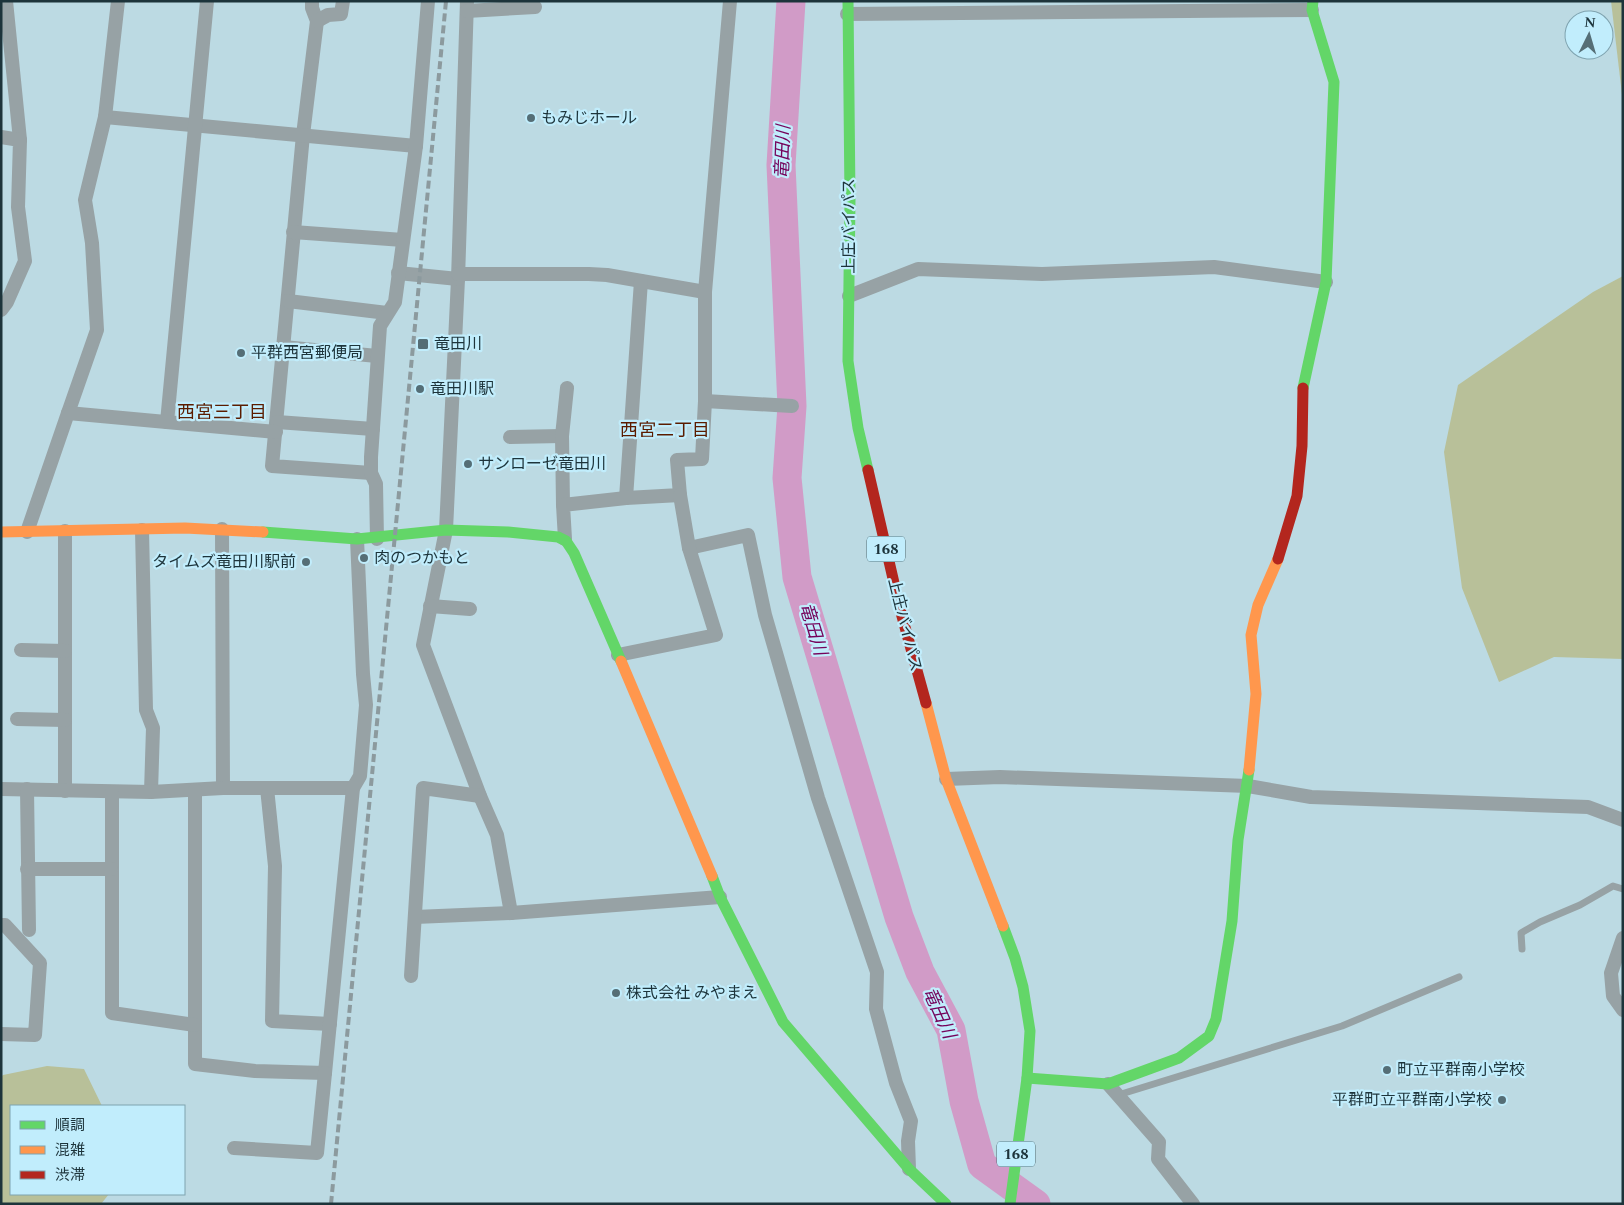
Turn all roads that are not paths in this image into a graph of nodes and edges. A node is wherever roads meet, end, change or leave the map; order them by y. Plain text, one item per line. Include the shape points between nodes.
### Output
1 (6, 1) edge
2 (118, 1) edge
3 (207, 1) edge
4 (312, 1) edge
5 (343, 1) edge
6 (428, 1) edge
7 (730, 1) edge
8 (467, 6) edge
9 (1313, 6) edge
10 (535, 7) dead end
11 (848, 8) edge
12 (317, 21) junction
13 (105, 117) junction
14 (196, 125) junction
15 (303, 135) junction
16 (1, 137) edge
17 (20, 140) junction
18 (416, 146) junction
19 (293, 232) junction
20 (403, 240) junction
21 (398, 273) junction
22 (458, 277) junction
23 (641, 281) junction
24 (1326, 282) junction
25 (705, 292) junction
26 (849, 296) junction
27 (288, 301) junction
28 (1, 310) edge
29 (387, 312) junction
30 (283, 346) junction
31 (377, 356) junction
32 (567, 388) dead end
33 (705, 401) junction
34 (792, 406) dead end
35 (68, 413) junction
36 (167, 422) junction
37 (276, 427) junction
38 (373, 429) junction
39 (562, 436) junction
40 (510, 437) dead end
41 (371, 473) junction
42 (680, 495) junction
43 (626, 498) junction
44 (563, 505) junction
45 (222, 528) junction
46 (65, 530) junction
47 (142, 530) junction
48 (446, 530) junction
49 (1, 532) edge
50 (27, 532) junction
51 (357, 539) junction
52 (377, 539) junction
53 (564, 539) junction
54 (688, 548) junction
55 (430, 606) junction
56 (470, 608) dead end
57 (22, 650) dead end
58 (65, 651) junction
59 (618, 655) junction
60 (17, 720) dead end
61 (65, 720) junction
62 (946, 779) junction
63 (1248, 786) junction
64 (223, 788) junction
65 (267, 788) junction
66 (353, 788) junction
67 (1, 789) edge
68 (28, 789) junction
69 (65, 790) junction
70 (195, 790) junction
71 (112, 792) junction
72 (151, 792) junction
73 (480, 796) junction
74 (1623, 820) edge
75 (27, 869) junction
76 (111, 869) junction
77 (1623, 889) edge
78 (720, 897) junction
79 (511, 912) junction
80 (415, 917) junction
81 (1, 925) edge
82 (30, 930) dead end
83 (1623, 938) edge
84 (1522, 949) dead end
85 (411, 976) dead end
86 (1459, 977) dead end
87 (1623, 1010) edge
88 (330, 1024) junction
89 (195, 1025) junction
90 (1, 1034) edge
91 (325, 1073) junction
92 (1026, 1078) junction
93 (1108, 1084) junction
94 (1118, 1096) junction
95 (234, 1148) dead end
96 (910, 1169) junction
97 (946, 1204) edge
98 (1010, 1204) edge
99 (1193, 1204) edge

1 - 17 street
2 - 13 street
3 - 14 street
4 - 12 street
5 - 12 street via 341,14 328,15
6 - 18 street
7 - 25 street
8 - 10 street
8 - 22 street
9 - 11 street
9 - 24 main road via 1334,82
11 - 26 main road, 上庄バイパス / 168
12 - 15 street
13 - 14 street
13 - 35 street via 85,200 92,243 96,330
14 - 15 street
14 - 36 street
15 - 18 street
15 - 19 street
16 - 17 street
17 - 28 street via 18,207 25,261
18 - 20 street
19 - 20 street
19 - 27 street
20 - 21 street
21 - 22 street
21 - 29 street via 395,302
22 - 23 street via 589,274
22 - 48 street
23 - 25 street
23 - 43 street
24 - 26 street via 1214,267 1042,274 918,269
24 - 63 main road via 1303,384 1297,496 1276,564 1258,605 1251,635 1256,694
25 - 33 street
26 - 62 main road, 上庄バイパス / 168 via 848,361 858,428 900,609
27 - 29 street
27 - 30 street
29 - 31 street via 380,326
30 - 31 street
30 - 37 street
31 - 38 street
32 - 39 street
33 - 34 street
33 - 42 street via 702,459 677,460
35 - 36 street
35 - 50 street
36 - 37 street
37 - 38 street
37 - 41 street via 272,466
38 - 41 street
39 - 40 street
39 - 44 street
41 - 52 street via 376,484
42 - 43 street
42 - 54 street
43 - 44 street
44 - 53 street
45 - 47 main road
45 - 51 main road
45 - 64 street
46 - 47 main road
46 - 50 main road
46 - 58 street
47 - 72 street via 146,710 153,728
48 - 52 main road
48 - 53 main road
48 - 55 street
49 - 50 main road
51 - 52 main road
51 - 66 street via 366,705 360,776
53 - 59 main road via 574,552
54 - 59 street via 716,635
54 - 96 street via 748,535 765,615 818,798 877,972 876,1009 896,1083 911,1122 908,1142
55 - 56 street
55 - 73 street via 423,645
57 - 58 street
58 - 61 street
59 - 78 main road
60 - 61 street
61 - 69 street
62 - 63 street via 1000,777
62 - 92 main road, 上庄バイパス / 168 via 1024,987 1030,1031
63 - 74 street via 1311,798 1588,807
63 - 93 main road via 1238,840 1232,921 1216,1018 1209,1036 1179,1058
64 - 65 street
64 - 70 street
65 - 66 street
65 - 88 street via 275,866 272,1021
66 - 88 street
67 - 68 street
68 - 69 street
68 - 75 street
69 - 71 street
70 - 72 street
70 - 89 street
71 - 72 street
71 - 76 street
73 - 79 street via 496,835
73 - 80 street via 423,788
75 - 76 street
75 - 82 street
76 - 89 street via 112,1013
77 - 84 lane via 1614,886 1540,922 1522,933
78 - 79 street
78 - 96 main road via 783,1022
79 - 80 street
80 - 85 street
81 - 90 street via 40,963 36,1035
83 - 87 street via 1611,973 1613,996
86 - 94 lane via 1342,1026
88 - 91 street
89 - 91 street via 195,1064 255,1071
91 - 95 street via 317,1153
92 - 93 main road
92 - 98 main road, 上庄バイパス / 168
93 - 94 street
94 - 99 street via 1159,1142 1158,1159
96 - 97 main road

